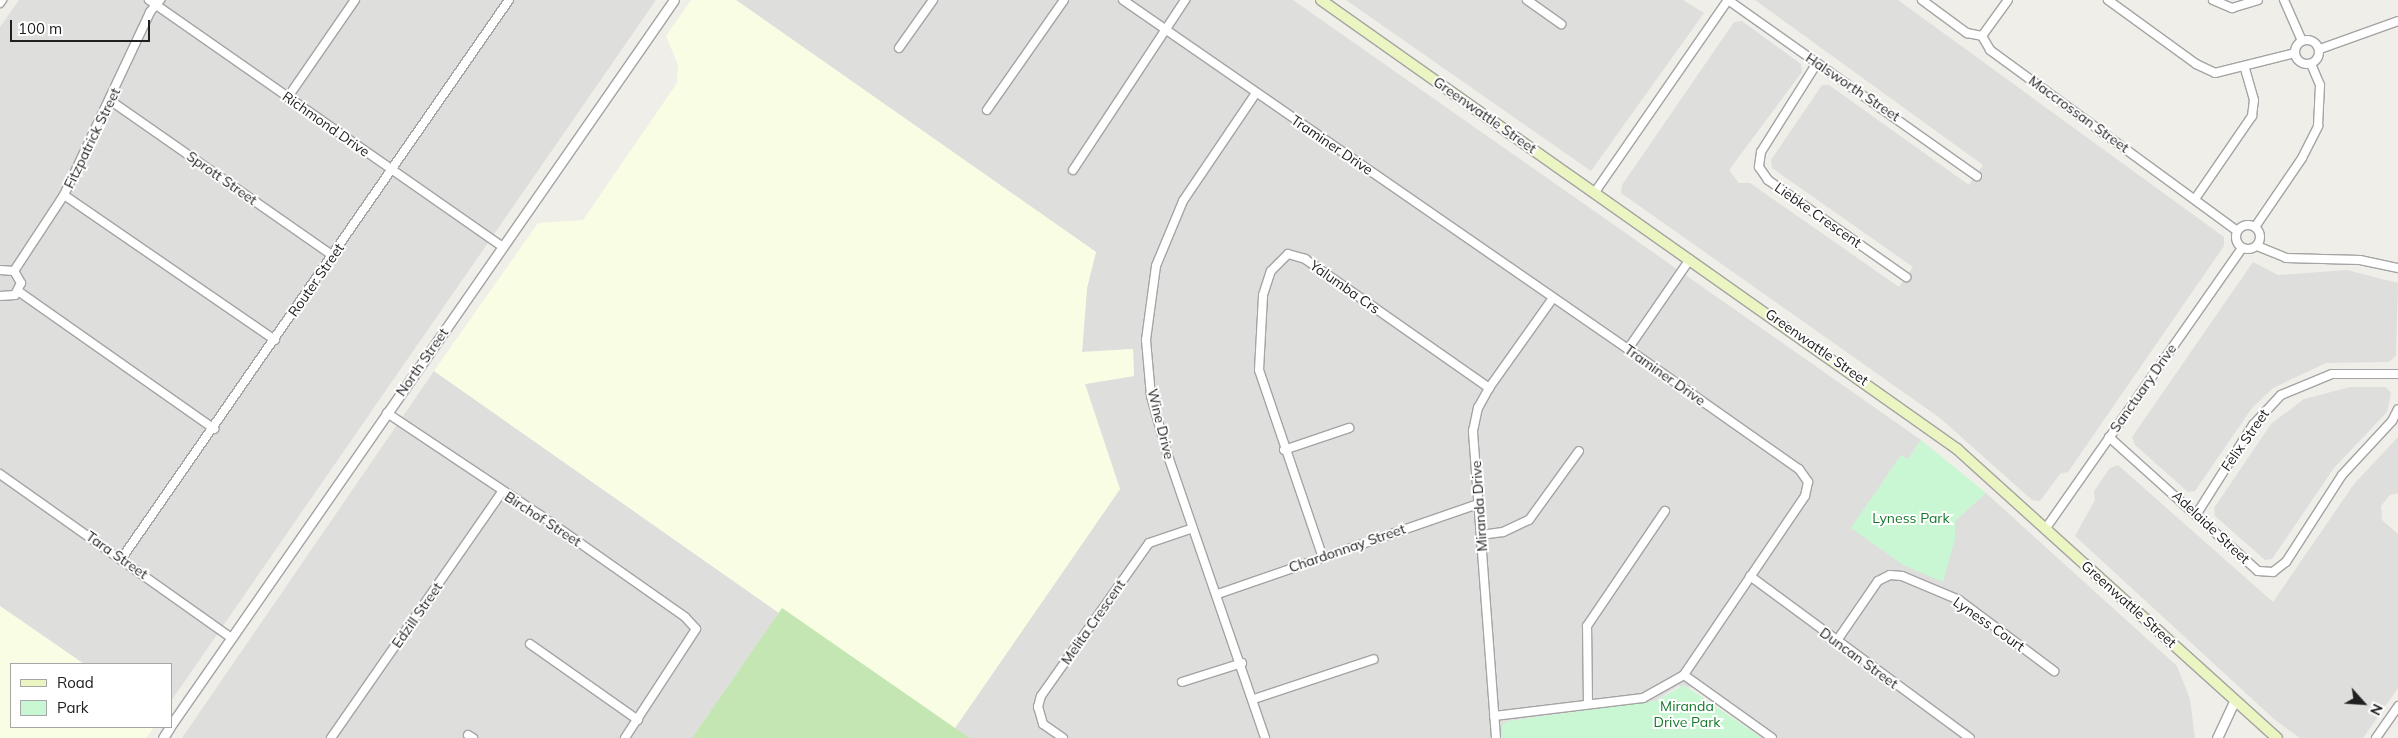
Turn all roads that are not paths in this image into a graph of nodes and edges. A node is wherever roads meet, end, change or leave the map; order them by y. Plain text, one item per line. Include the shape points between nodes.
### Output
1 (149, 0) edge
2 (355, 0) edge
3 (509, 0) edge
4 (674, 0) edge
5 (933, 0) edge
6 (1064, 0) edge
7 (1123, 0) edge
8 (1185, 0) edge
9 (1321, 0) edge
10 (1527, 0) edge
11 (1728, 0) edge
12 (1922, 0) edge
13 (2008, 0) edge
14 (2108, 0) edge
15 (2212, 0) edge
16 (2258, 0) edge
17 (2284, 0) edge
18 (158, 3) edge
19 (2120, 3) edge
20 (2398, 21) edge
21 (1561, 24) dead end
22 (1167, 30) junction
23 (1982, 36) junction
24 (2302, 40) junction
25 (899, 48) dead end
26 (2320, 49) junction
27 (2295, 53) junction
28 (1817, 63) junction
29 (2311, 64) junction
30 (2245, 68) junction
31 (1256, 93) junction
32 (288, 97) junction
33 (111, 101) junction
34 (988, 110) dead end
35 (392, 170) junction
36 (1073, 170) dead end
37 (1977, 176) dead end
38 (1595, 192) junction
39 (64, 195) junction
40 (2195, 199) junction
41 (2255, 227) junction
42 (2237, 231) junction
43 (2257, 246) junction
44 (503, 247) junction
45 (2242, 248) junction
46 (333, 256) junction
47 (1690, 259) junction
48 (2398, 268) edge
49 (0, 270) edge
50 (14, 271) junction
51 (1906, 277) dead end
52 (18, 291) junction
53 (0, 296) edge
54 (1554, 298) junction
55 (275, 340) junction
56 (1628, 349) junction
57 (2398, 374) edge
58 (1489, 388) junction
59 (2398, 409) edge
60 (387, 413) junction
61 (1349, 428) dead end
62 (214, 429) junction
63 (2109, 437) junction
64 (1284, 450) junction
65 (1579, 451) dead end
66 (0, 474) edge
67 (502, 492) junction
68 (1478, 504) junction
69 (1665, 511) dead end
70 (2196, 514) junction
71 (1193, 528) junction
72 (2046, 528) junction
73 (1480, 535) junction
74 (1322, 555) junction
75 (122, 558) junction
76 (1750, 576) junction
77 (1218, 594) junction
78 (232, 638) junction
79 (1836, 642) junction
80 (530, 644) dead end
81 (1374, 659) dead end
82 (1242, 663) junction
83 (2054, 672) dead end
84 (1684, 675) junction
85 (1182, 682) dead end
86 (1254, 699) junction
87 (2233, 703) junction
88 (1588, 704) junction
89 (2398, 706) edge
90 (1494, 716) junction
91 (638, 720) junction
92 (172, 725) edge
93 (331, 738) edge
94 (625, 738) edge
95 (1063, 738) edge
96 (1265, 738) edge
97 (1496, 738) edge
98 (1772, 738) edge
99 (1970, 738) edge
100 (2217, 738) edge
101 (2277, 738) edge
102 (2376, 738) edge

1 - 18 street, Richmond Drive
2 - 32 street
3 - 35 street, Router Street
4 - 44 street, North Street
5 - 25 street
6 - 34 street
7 - 22 street, Traminer Drive
8 - 22 street
9 - 38 main road, Greenwattle Street
10 - 21 street
11 - 28 street, Halsworth Street
11 - 38 street
12 - 23 street via 1967,33
13 - 23 street
14 - 19 street
15 - 16 street via 2232,8
17 - 24 street
18 - 32 street, Richmond Drive
18 - 33 street, Fitzpatrick Street
19 - 30 street via 2203,69 2222,74
20 - 26 street
22 - 31 street, Traminer Drive
22 - 36 street
23 - 40 street, Maccrossan Street via 1990,50
24 - 26 street via 2314,41
24 - 27 street
26 - 29 street
27 - 29 street via 2299,62
27 - 30 street
28 - 37 street, Halsworth Street
28 - 51 street, Liebke Crescent via 1760,152 1759,167 1768,180
29 - 41 street via 2320,85 2318,126 2302,158
30 - 40 street via 2254,100 2252,116
31 - 54 street, Traminer Drive
31 - 71 street, Wine Drive via 1183,202 1156,266 1146,340 1151,396
32 - 35 street, Richmond Drive
33 - 39 street, Fitzpatrick Street
33 - 46 street, Sprott Street
35 - 44 street, Richmond Drive
35 - 46 street, Router Street
38 - 47 main road, Greenwattle Street
39 - 50 street, Fitzpatrick Street
39 - 55 street
40 - 42 street, Maccrossan Street
41 - 42 street via 2246,225
41 - 43 street via 2261,237
42 - 45 street via 2236,240
43 - 45 street
43 - 48 street via 2286,258 2360,260
44 - 60 street, North Street
45 - 63 street, Sanctuary Drive
46 - 55 street, Router Street
47 - 56 street
47 - 72 main road, Greenwattle Street via 1904,408
49 - 50 street
50 - 52 street via 20,278
52 - 53 street via 11,297
52 - 62 street
54 - 56 street, Traminer Drive
54 - 58 street, Miranda Drive
55 - 62 street, Router Street
56 - 76 street, Traminer Drive via 1798,469 1808,482 1805,496
57 - 70 street, Felix Street via 2332,374 2281,396 2252,425
58 - 64 street, Yalumba Crs via 1305,259 1288,254 1271,271 1263,295 1258,343 1264,393
58 - 68 street, Miranda Drive via 1478,408 1473,431
59 - 70 street, Adelaide Street via 2342,475 2286,562 2273,572 2258,571
60 - 67 street, Birchof Street
60 - 78 street, North Street
61 - 64 street
62 - 75 street, Router Street
63 - 70 street, Adelaide Street
63 - 72 street, Sanctuary Drive
64 - 74 street, Yalumba Crs
65 - 73 street via 1529,520 1503,532
66 - 75 street, Tara Street
67 - 91 street, Birchof Street via 685,617 696,629
67 - 93 street, Edzill Street
68 - 73 street, Miranda Drive
68 - 74 street, Chardonnay Street
69 - 88 street via 1587,626
71 - 77 street, Wine Drive
71 - 95 street, Melita Crescent via 1149,543 1041,696 1038,707 1043,724
72 - 87 main road, Greenwattle Street
73 - 90 street, Miranda Drive
74 - 77 street, Chardonnay Street
75 - 78 street, Tara Street
76 - 79 street, Duncan Street
76 - 84 street, Traminer Drive
77 - 82 street, Wine Drive
78 - 92 street, North Street
79 - 83 street, Lyness Court via 1878,581 1890,575 1902,576 1959,600
79 - 99 street, Duncan Street
80 - 91 street
81 - 86 street
82 - 85 street
82 - 86 street, Wine Drive
84 - 88 street, Traminer Drive via 1644,698
84 - 98 street
86 - 96 street, Wine Drive
87 - 100 street
87 - 101 main road, Greenwattle Street
88 - 90 street, Traminer Drive
89 - 102 street
90 - 97 street, Miranda Drive
91 - 94 street

